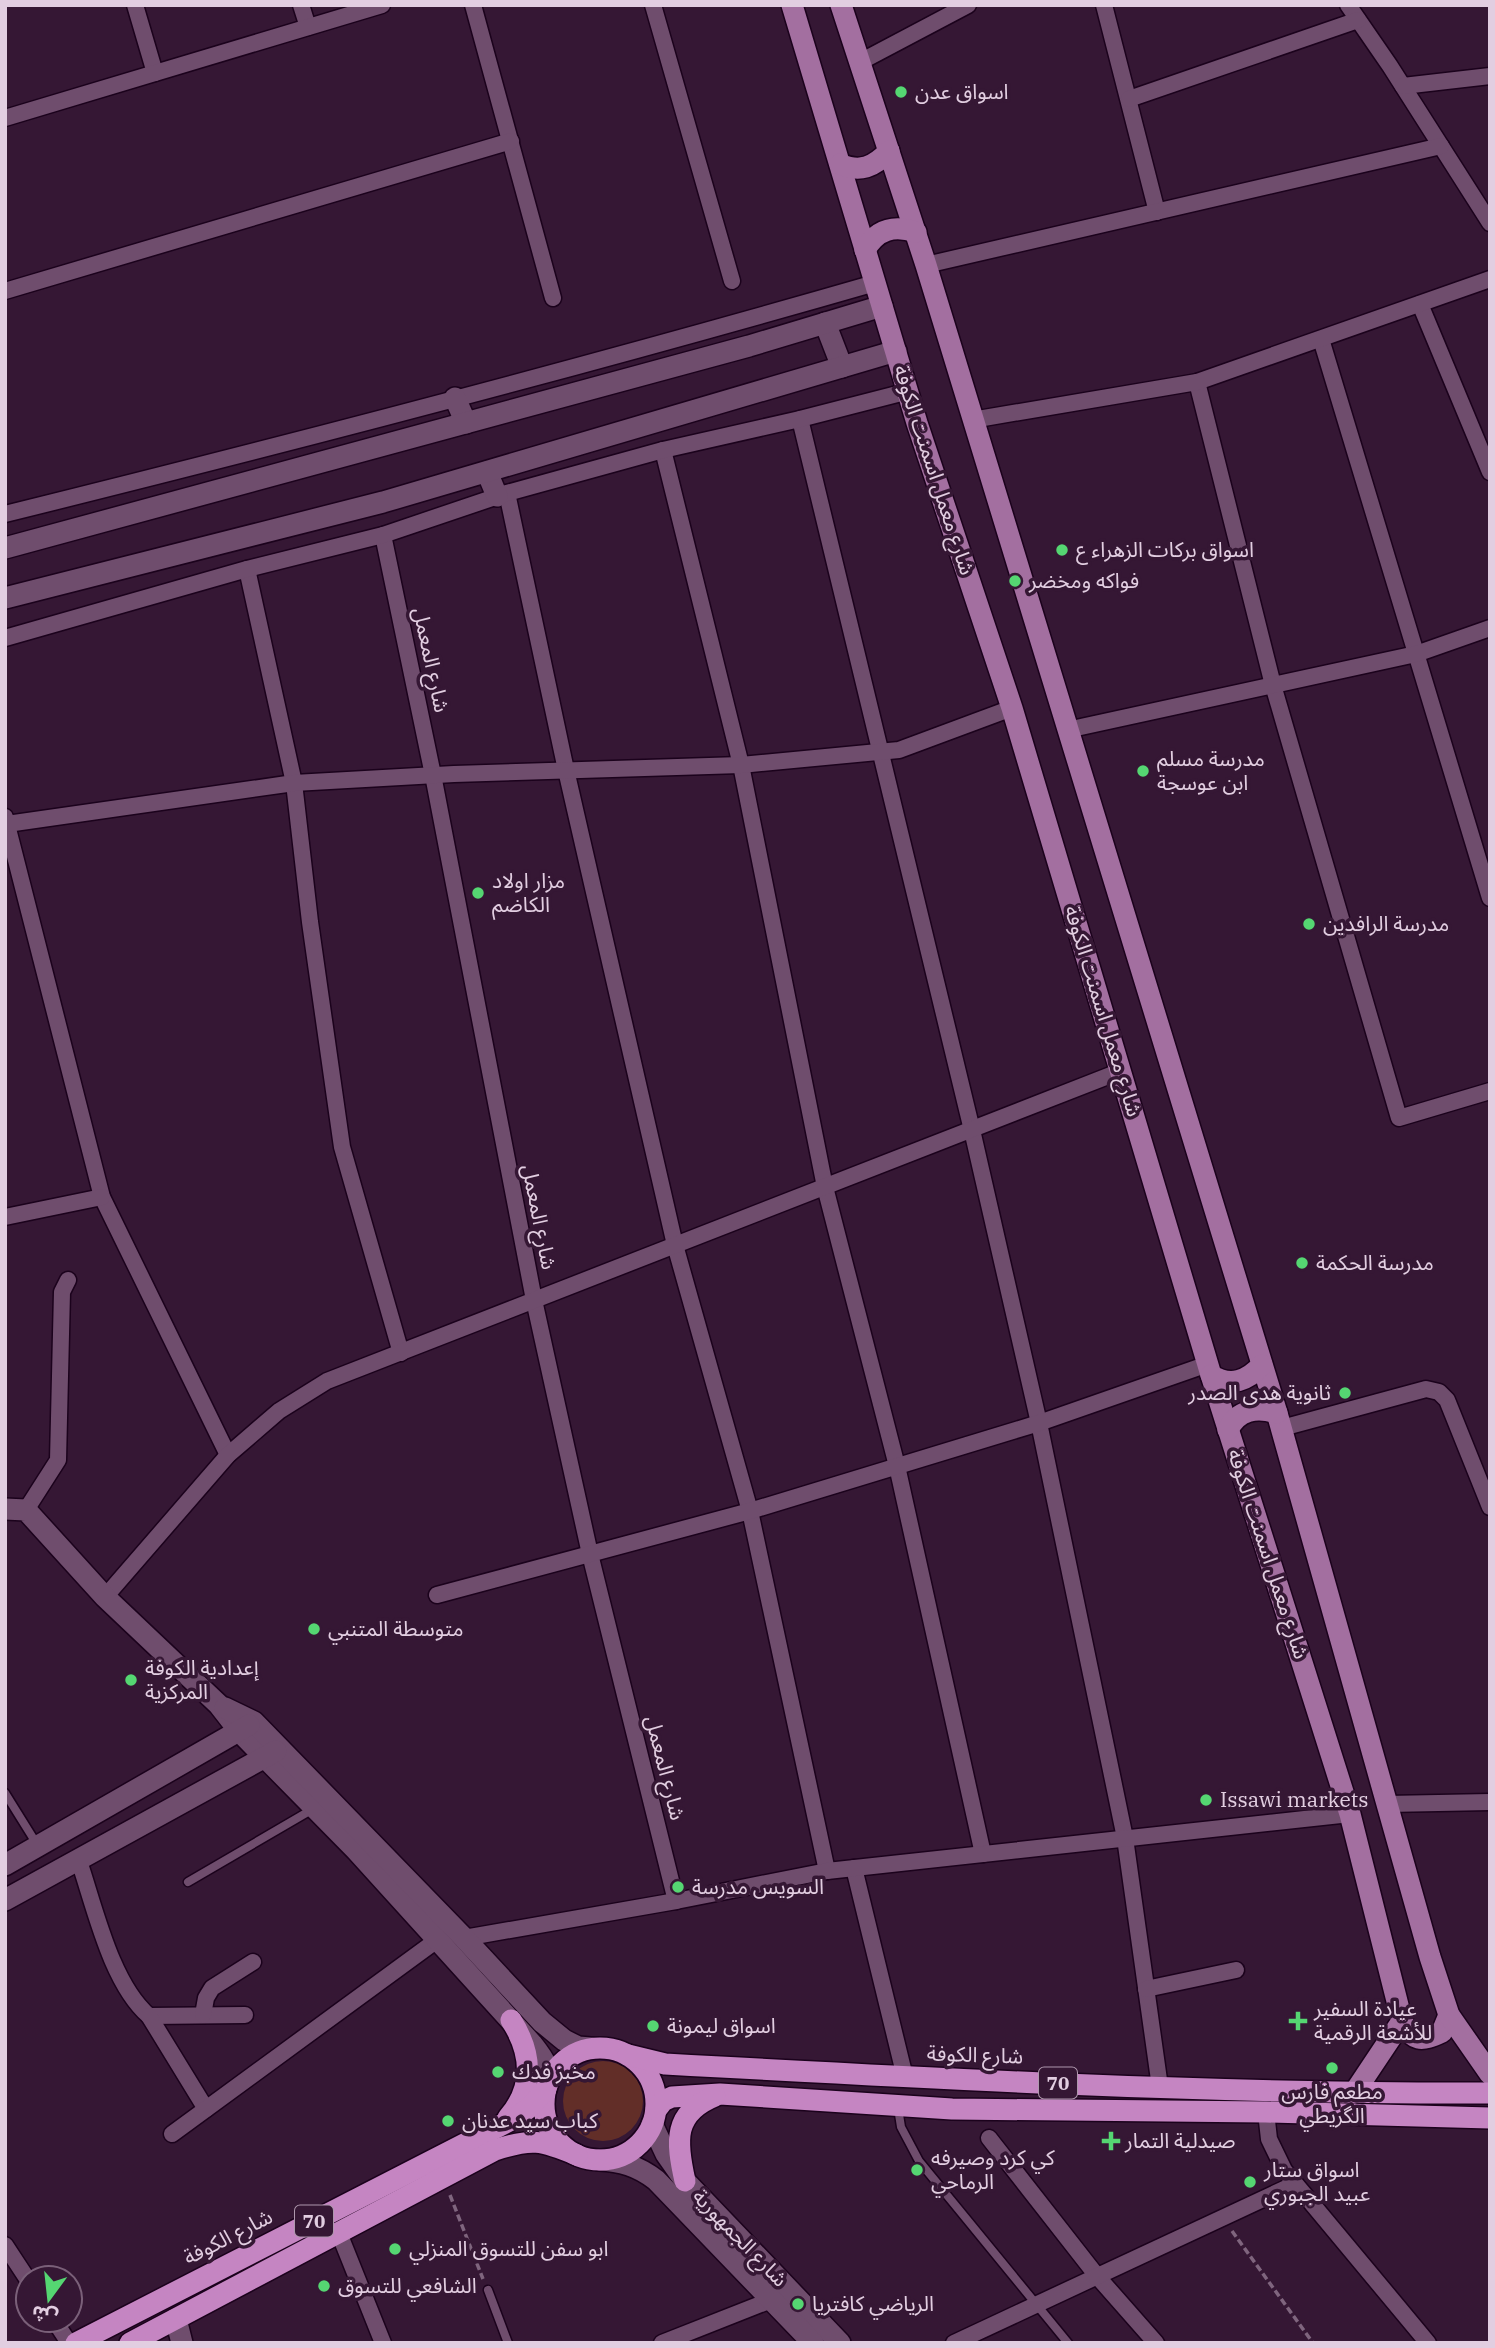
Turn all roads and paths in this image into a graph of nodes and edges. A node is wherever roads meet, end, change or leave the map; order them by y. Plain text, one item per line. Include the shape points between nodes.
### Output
1 (135, 5) edge
2 (301, 5) edge
3 (382, 5) edge
4 (473, 5) edge
5 (653, 5) edge
6 (792, 5) edge
7 (841, 5) edge
8 (968, 5) edge
9 (1104, 5) edge
10 (1348, 5) edge
11 (1358, 20) junction
12 (308, 27) junction
13 (860, 62) junction
14 (155, 73) junction
15 (1490, 76) edge
16 (1403, 86) junction
17 (1129, 99) junction
18 (5, 118) edge
19 (511, 141) junction
20 (1441, 146) junction
21 (889, 151) junction
22 (839, 164) junction
23 (1157, 212) junction
24 (1490, 223) edge
25 (916, 232) junction
26 (865, 250) junction
27 (926, 265) junction
28 (1490, 279) edge
29 (732, 281) dead end
30 (875, 283) junction
31 (5, 291) edge
32 (553, 298) dead end
33 (1420, 304) junction
34 (882, 306) junction
35 (825, 323) junction
36 (1321, 339) junction
37 (896, 351) junction
38 (842, 367) junction
39 (1197, 382) junction
40 (909, 391) junction
41 (455, 398) junction
42 (800, 419) junction
43 (972, 419) junction
44 (466, 423) junction
45 (663, 450) junction
46 (487, 471) junction
47 (1490, 472) edge
48 (502, 494) junction
49 (5, 514) edge
50 (383, 535) junction
51 (5, 548) edge
52 (247, 569) junction
53 (5, 598) edge
54 (1490, 628) edge
55 (5, 638) edge
56 (1416, 654) junction
57 (1273, 685) junction
58 (1012, 708) junction
59 (1067, 730) junction
60 (881, 752) junction
61 (741, 765) junction
62 (566, 770) junction
63 (433, 775) junction
64 (294, 783) junction
65 (6, 820) edge
66 (10, 861) edge
67 (1490, 898) edge
68 (1121, 1071) junction
69 (1490, 1091) edge
70 (972, 1130) junction
71 (825, 1187) junction
72 (102, 1197) junction
73 (5, 1217) edge
74 (675, 1245) junction
75 (68, 1280) dead end
76 (534, 1300) junction
77 (401, 1353) junction
78 (1262, 1364) junction
79 (1210, 1370) junction
80 (1279, 1420) junction
81 (1039, 1423) junction
82 (1228, 1430) junction
83 (228, 1455) junction
84 (897, 1466) junction
85 (1490, 1507) edge
86 (15, 1510) edge
87 (750, 1511) junction
88 (590, 1555) junction
89 (437, 1595) dead end
90 (105, 1597) junction
91 (247, 1727) junction
92 (274, 1754) junction
93 (5, 1793) edge
94 (1490, 1802) edge
95 (1387, 1804) junction
96 (313, 1809) junction
97 (1350, 1814) junction
98 (1125, 1839) junction
99 (38, 1846) junction
100 (983, 1854) junction
101 (79, 1861) junction
102 (5, 1865) edge
103 (855, 1868) junction
104 (827, 1871) junction
105 (188, 1882) dead end
106 (5, 1900) edge
107 (676, 1901) junction
108 (464, 1938) junction
109 (437, 1940) junction
110 (253, 1962) dead end
111 (1236, 1970) dead end
112 (1146, 1989) junction
113 (204, 2015) junction
114 (245, 2015) dead end
115 (1449, 2015) junction
116 (149, 2016) junction
117 (511, 2020) junction
118 (1402, 2021) junction
119 (592, 2048) junction
120 (628, 2055) junction
121 (1490, 2074) edge
122 (905, 2077) junction
123 (547, 2086) junction
124 (1160, 2087) junction
125 (1354, 2093) junction
126 (1490, 2093) edge
127 (720, 2094) junction
128 (897, 2105) junction
129 (206, 2109) junction
130 (1266, 2112) junction
131 (654, 2117) junction
132 (1490, 2118) edge
133 (496, 2128) junction
134 (172, 2134) dead end
135 (989, 2138) dead end
136 (577, 2155) junction
137 (599, 2160) junction
138 (443, 2176) junction
139 (685, 2181) junction
140 (1295, 2184) junction
141 (1222, 2218) junction
142 (338, 2233) junction
143 (5, 2245) edge
144 (17, 2264) edge
145 (1097, 2276) junction
146 (488, 2290) joint
147 (771, 2300) junction
148 (1036, 2304) junction
149 (176, 2319) junction
150 (76, 2343) edge
151 (130, 2343) edge
152 (182, 2343) edge
153 (383, 2343) edge
154 (508, 2343) edge
155 (662, 2343) edge
156 (813, 2343) edge
157 (840, 2343) edge
158 (954, 2343) edge
159 (1068, 2343) edge
160 (1156, 2343) edge
161 (1313, 2343) edge
162 (1429, 2343) edge

1 - 14 street
2 - 12 street
3 - 12 street
4 - 19 street
5 - 29 street
6 - 22 main road, شارع معمل اسمنت الكوفة
7 - 13 main road, شارع معمل اسمنت الكوفة
8 - 13 street
9 - 17 street
10 - 11 street
11 - 16 street
11 - 17 street
12 - 14 street
13 - 21 main road, شارع معمل اسمنت الكوفة
14 - 18 street
15 - 16 street
16 - 20 street
17 - 23 street
19 - 31 street
19 - 32 street
20 - 23 street
20 - 24 street
21 - 22 main road via 871,166 851,169
21 - 25 main road, شارع معمل اسمنت الكوفة
22 - 26 main road, شارع معمل اسمنت الكوفة
23 - 27 street
25 - 26 main road via 885,230
25 - 27 main road, شارع معمل اسمنت الكوفة
26 - 30 main road, شارع معمل اسمنت الكوفة
27 - 43 main road, شارع معمل اسمنت الكوفة
28 - 33 street
30 - 34 main road, شارع معمل اسمنت الكوفة
30 - 41 street
33 - 36 street
33 - 47 street
34 - 35 street
34 - 37 main road, شارع معمل اسمنت الكوفة
35 - 38 street
35 - 44 street
36 - 39 street
36 - 56 street
37 - 38 street
37 - 40 main road, شارع معمل اسمنت الكوفة
38 - 46 street
39 - 43 street
39 - 57 street
40 - 42 street
40 - 58 main road, شارع معمل اسمنت الكوفة
41 - 44 street
41 - 49 street
42 - 45 street
42 - 60 street
43 - 59 main road, شارع معمل اسمنت الكوفة
44 - 51 street
45 - 48 street
45 - 61 street
46 - 48 street
46 - 53 street
48 - 50 street
48 - 62 street
50 - 52 street
50 - 63 street, شارع المعمل
52 - 55 street
52 - 64 street
54 - 56 street
56 - 57 street
56 - 67 street
57 - 59 street
57 - 69 street via 1399,1118
58 - 60 street via 900,750
58 - 68 main road, شارع معمل اسمنت الكوفة
59 - 78 main road, شارع معمل اسمنت الكوفة
60 - 61 street
60 - 70 street
61 - 62 street
61 - 71 street
62 - 63 street
62 - 74 street
63 - 64 street
63 - 76 street, شارع المعمل
64 - 65 street
64 - 77 street via 342,1147
65 - 66 street
66 - 72 street
68 - 70 street
68 - 79 main road, شارع معمل اسمنت الكوفة
70 - 71 street
70 - 81 street
71 - 74 street
71 - 84 street
72 - 73 street
72 - 83 street
74 - 76 street
74 - 87 street
75 - 86 street via 62,1292 58,1460
76 - 77 street
76 - 88 street, شارع المعمل
77 - 83 street via 327,1381 279,1410
78 - 79 main road via 1254,1374 1236,1382 1226,1382
78 - 80 main road, شارع معمل اسمنت الكوفة
79 - 81 street
79 - 82 main road, شارع معمل اسمنت الكوفة
80 - 82 main road via 1256,1409 1246,1411
80 - 85 street via 1426,1389 1439,1392 1447,1400
80 - 95 main road, شارع معمل اسمنت الكوفة
81 - 84 street
81 - 98 street
82 - 97 main road, شارع معمل اسمنت الكوفة
83 - 90 street
84 - 87 street
84 - 100 street
86 - 90 street
87 - 88 street
87 - 104 street
88 - 89 street
88 - 107 street, شارع المعمل
90 - 91 street
91 - 92 street
91 - 99 street
92 - 96 street
92 - 101 street
92 - 108 street
93 - 99 lane
94 - 95 street
95 - 115 main road, شارع معمل اسمنت الكوفة
96 - 105 lane
96 - 109 street
97 - 98 street
97 - 118 main road, شارع معمل اسمنت الكوفة
98 - 100 street
98 - 112 street
99 - 102 street
100 - 103 street
101 - 106 street
101 - 116 street via 119,1977
103 - 104 street
103 - 122 street
104 - 107 street
107 - 108 street
108 - 119 street via 551,2031 578,2047
109 - 117 street
109 - 129 street
110 - 113 street via 212,1988
111 - 112 street
112 - 124 street
113 - 114 street
113 - 116 street
115 - 118 main road via 1442,2032 1422,2039
115 - 121 main road, شارع معمل اسمنت الكوفة
116 - 129 street
117 - 123 street via 546,2062
117 - 133 highway via 526,2050 528,2067 520,2099
118 - 125 main road
119 - 120 highway, 70
119 - 123 highway, 70 via 565,2059
120 - 122 highway, شارع الكوفة / 70 via 665,2064
120 - 131 highway via 650,2078
122 - 124 highway, شارع الكوفة / 70
123 - 133 highway, شارع الكوفة / 70 via 530,2107
123 - 136 highway, 70 via 544,2111 551,2133
124 - 125 highway, شارع الكوفة / 70
125 - 126 highway, شارع الكوفة / 70
127 - 128 highway, 70
127 - 131 highway, 70 via 672,2097 663,2101
127 - 139 highway via 697,2103 681,2128
128 - 130 highway, 70
128 - 148 lane via 901,2127 919,2161
129 - 134 street
130 - 132 highway, 70
130 - 140 street via 1275,2154
131 - 137 highway, 70 via 640,2143 621,2156
131 - 139 street, شارع الجمهورية via 666,2154
133 - 150 highway, شارع الكوفة / 70
135 - 145 street
136 - 137 highway, 70
136 - 138 highway, 70 via 535,2141 517,2143
137 - 147 street, شارع الجمهورية via 631,2165 656,2180
138 - 142 highway, 70
138 - 146 path
139 - 157 street, شارع الجمهورية
140 - 141 street
140 - 162 street
141 - 145 street
141 - 161 path
142 - 149 highway, 70
142 - 153 street
143 - 144 street
145 - 148 street
145 - 160 street
146 - 154 lane
147 - 155 street
147 - 156 street, شارع الجمهورية
148 - 158 street
148 - 159 lane
149 - 151 highway, 70
149 - 152 street

